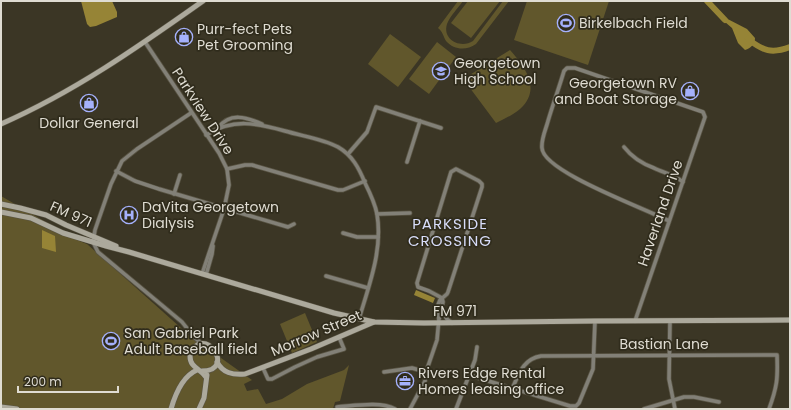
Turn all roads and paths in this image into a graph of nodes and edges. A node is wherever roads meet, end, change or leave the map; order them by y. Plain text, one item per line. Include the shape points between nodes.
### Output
1 (203, 1) edge
2 (144, 42) junction
3 (191, 113) junction
4 (420, 121) junction
5 (1, 124) edge
6 (267, 126) junction
7 (218, 128) junction
8 (441, 128) dead end
9 (206, 135) junction
10 (624, 147) dead end
11 (348, 154) junction
12 (407, 162) dead end
13 (227, 168) junction
14 (116, 171) junction
15 (180, 175) dead end
16 (365, 181) junction
17 (682, 182) junction
18 (174, 194) junction
19 (1, 204) edge
20 (9, 206) junction
21 (224, 208) junction
22 (1, 212) edge
23 (7, 213) junction
24 (410, 213) dead end
25 (377, 214) junction
26 (669, 221) junction
27 (294, 224) dead end
28 (343, 233) dead end
29 (378, 237) junction
30 (93, 240) junction
31 (204, 274) junction
32 (326, 276) dead end
33 (368, 288) junction
34 (442, 298) junction
35 (442, 311) junction
36 (359, 319) junction
37 (438, 320) junction
38 (790, 320) edge
39 (595, 321) junction
40 (635, 321) junction
41 (670, 321) junction
42 (374, 322) junction
43 (453, 323) junction
44 (194, 337) junction
45 (339, 337) junction
46 (202, 344) junction
47 (195, 347) junction
48 (477, 347) dead end
49 (594, 355) junction
50 (669, 355) junction
51 (217, 362) junction
52 (192, 365) junction
53 (263, 368) junction
54 (211, 369) junction
55 (222, 369) junction
56 (199, 370) junction
57 (384, 372) dead end
58 (426, 372) junction
59 (191, 373) junction
60 (469, 375) junction
61 (206, 377) junction
62 (512, 389) junction
63 (673, 400) junction
64 (719, 402) dead end
65 (1, 407) edge
66 (337, 407) dead end
67 (171, 408) edge
68 (17, 409) edge
69 (199, 409) edge
70 (395, 409) edge
71 (410, 409) edge
72 (456, 409) edge
73 (644, 409) edge
74 (675, 409) edge
75 (769, 409) edge

1 - 2 main road
2 - 3 street, Parkview Drive
2 - 5 main road via 71,89
3 - 9 street, Parkview Drive
3 - 14 street via 130,154
4 - 8 street
4 - 11 street via 376,107 368,132
4 - 12 street
6 - 7 street via 242,123
6 - 7 street via 237,116 224,121
6 - 11 street via 330,144
7 - 9 street
9 - 13 street, Parkview Drive
10 - 17 street via 641,161 675,176
11 - 16 street
13 - 16 street via 252,165 338,190
13 - 21 street, Parkview Drive via 229,185
14 - 18 street via 145,185
14 - 30 street
15 - 18 street
16 - 25 street
17 - 26 street, Haverland Drive
17 - 26 street, Haverland Drive via 705,117 703,112 575,68 567,68 564,71 543,138 542,150 545,156 603,193
18 - 21 street
19 - 20 main road, FM 971 / FM 971
20 - 23 main road
20 - 30 main road, FM 971 / FM 971 via 46,215
21 - 27 street via 288,227
21 - 31 street, Parkview Drive via 208,252
22 - 23 main road, FM 971 / FM 971
23 - 30 main road, FM 971 / FM 971 via 31,218 63,233
24 - 25 street
25 - 29 street
26 - 40 street, Haverland Drive
28 - 29 street via 357,237
29 - 33 street
30 - 31 main road, FM 971 / FM 971
30 - 44 street via 98,252 182,322
31 - 36 main road, FM 971 / FM 971
32 - 33 street
33 - 36 street
34 - 34 street via 420,288 416,283 451,172 456,169 479,181 482,187 448,292
34 - 35 street
34 - 37 street via 437,309
35 - 37 street
35 - 43 street
36 - 42 main road, FM 971 / FM 971
37 - 42 main road, FM 971 / FM 971
37 - 43 main road, FM 971 / FM 971
37 - 58 street via 437,340
38 - 41 main road, FM 971 / FM 971
39 - 40 main road, FM 971 / FM 971
39 - 43 main road, FM 971 / FM 971
39 - 49 street
40 - 41 main road, FM 971 / FM 971
41 - 50 street
42 - 45 main road, Morrow Street
44 - 46 street
44 - 47 street
45 - 53 main road, Morrow Street
45 - 53 street via 344,349 295,366 272,379 268,380
46 - 47 main road
46 - 51 main road via 216,351
47 - 52 main road via 190,356
48 - 60 street
49 - 50 street, Bastian Lane
49 - 62 street, Bastian Lane via 534,357 523,366
49 - 62 street via 593,369 576,406
50 - 63 street via 669,379
50 - 75 street, Bastian Lane via 777,355 777,386
51 - 54 main road
51 - 55 main road
52 - 56 main road
52 - 59 main road
53 - 55 main road, Morrow Street via 235,375
54 - 55 main road, Morrow Street
54 - 56 main road
54 - 61 main road
56 - 59 main road
56 - 61 main road
57 - 58 street via 412,368
58 - 71 street via 424,384
59 - 67 main road via 180,388
60 - 62 street
60 - 72 street
61 - 69 main road via 206,390
63 - 64 street via 694,397
63 - 73 street
63 - 74 street
65 - 68 main road
66 - 70 street via 382,405

